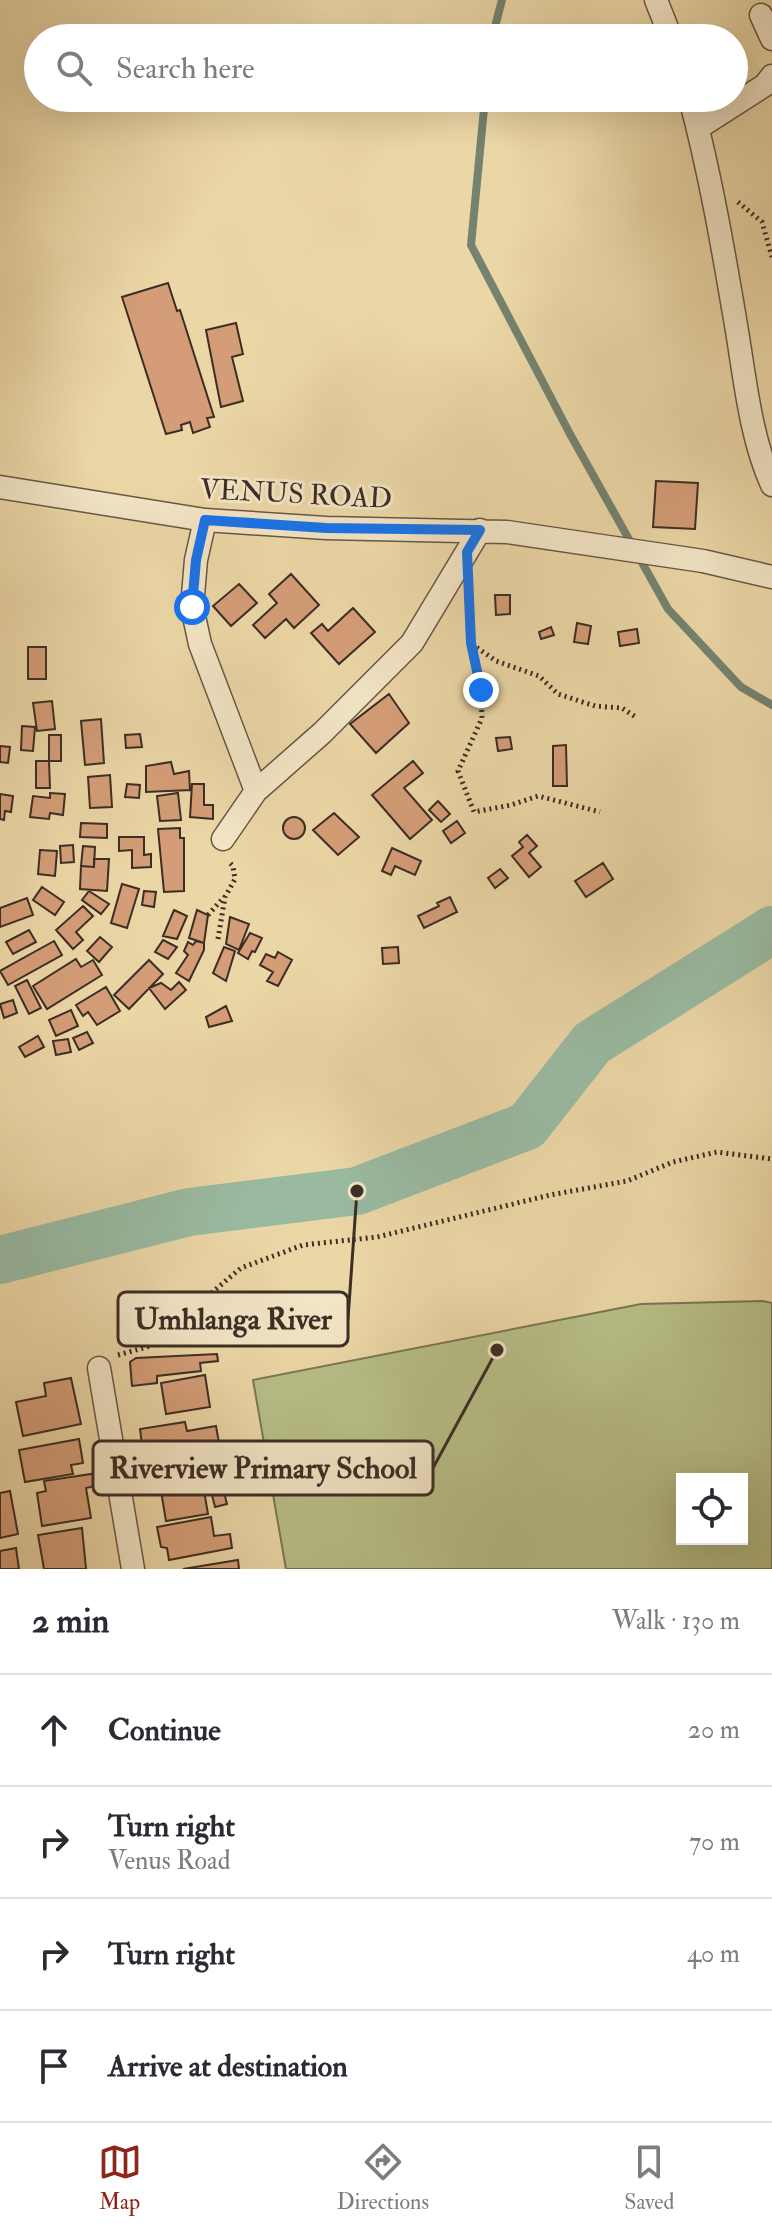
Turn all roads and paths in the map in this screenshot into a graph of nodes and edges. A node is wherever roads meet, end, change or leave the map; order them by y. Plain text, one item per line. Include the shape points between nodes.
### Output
1 (656, 0) edge
2 (761, 15) dead end
3 (665, 24) edge
4 (772, 39) edge
5 (772, 76) edge
6 (748, 96) edge
7 (694, 112) edge
8 (723, 112) edge
9 (698, 128) junction
10 (715, 202) junction
11 (772, 257) edge
12 (772, 485) edge
13 (0, 487) edge
14 (205, 520) junction
15 (480, 530) junction
16 (467, 552) junction
17 (772, 577) edge
18 (471, 643) junction
19 (637, 718) dead end
20 (256, 791) junction
21 (600, 812) dead end
22 (223, 839) joint
23 (225, 897) junction
24 (208, 915) dead end
25 (218, 939) dead end
26 (772, 1159) edge
27 (99, 1368) joint
28 (133, 1569) edge

1 - 3 street
2 - 4 street
5 - 6 street
7 - 9 street
8 - 9 street
9 - 10 street
10 - 11 path via 732,197 762,222
10 - 12 street via 750,409
13 - 14 street, VENUS ROAD
14 - 15 street, VENUS ROAD
14 - 20 street via 192,607 200,644
15 - 16 street
15 - 17 street, VENUS ROAD via 703,561
16 - 18 path
16 - 20 street via 412,643
18 - 19 path via 496,661 539,676 558,694 622,708
18 - 21 path via 482,718 458,771 474,812 538,796
20 - 22 street
22 - 23 path via 218,851 233,866 235,879
23 - 24 path
23 - 25 path
26 - 27 path via 717,1152 627,1181 377,1237 303,1245 241,1268 147,1347 99,1359
27 - 28 street

